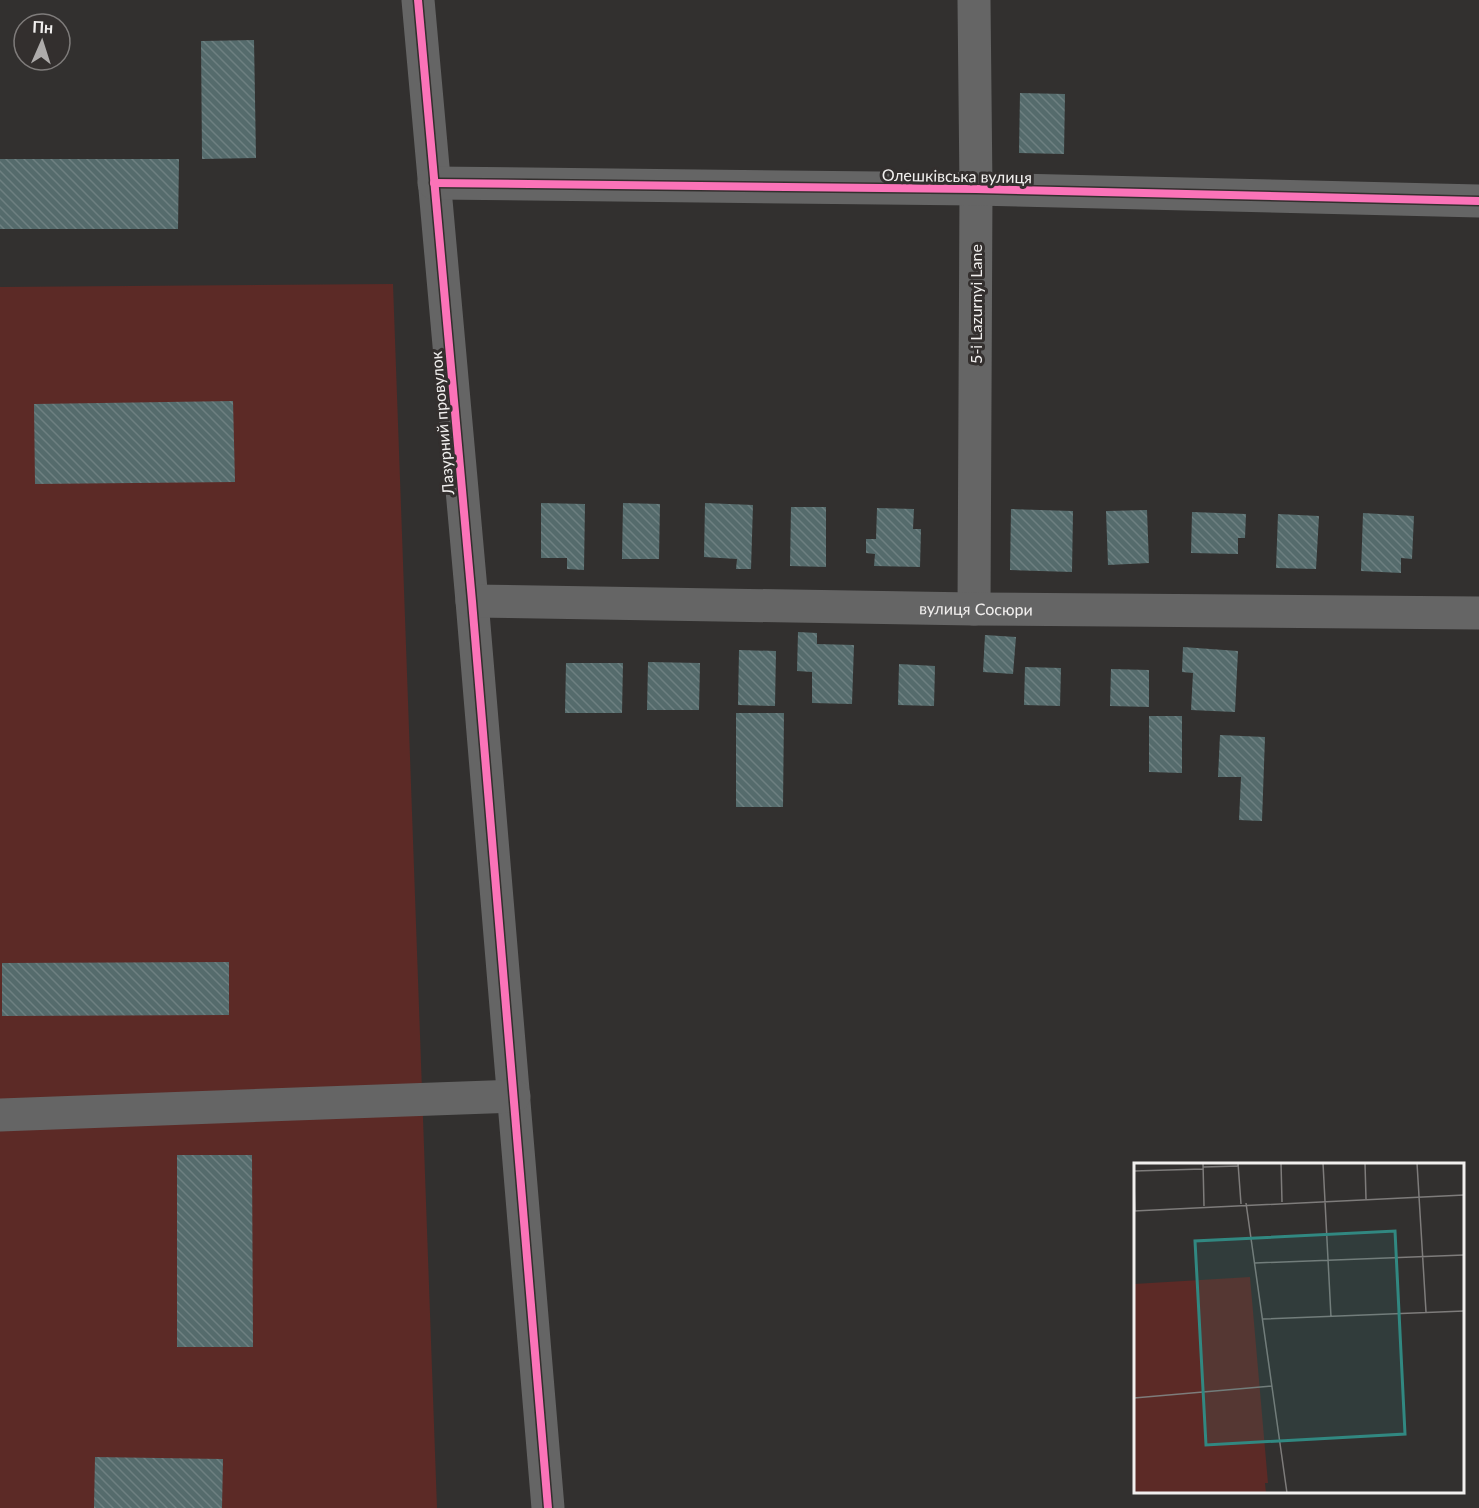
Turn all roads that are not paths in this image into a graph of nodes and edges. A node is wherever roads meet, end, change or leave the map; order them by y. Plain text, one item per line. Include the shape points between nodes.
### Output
1 (418, 0) edge
2 (974, 0) edge
3 (434, 183) junction
4 (976, 189) junction
5 (1479, 201) edge
6 (472, 601) junction
7 (974, 609) junction
8 (1479, 613) edge
9 (514, 1096) junction
10 (0, 1115) edge
11 (548, 1508) edge

1 - 3 street, Лазурний провулок
2 - 4 street, 5-i Lazurnyi Lane
3 - 4 street, Олешківська вулиця
3 - 6 street, Лазурний провулок
4 - 5 street, Олешківська вулиця
4 - 7 street, 5-i Lazurnyi Lane
6 - 7 street, вулиця Сосюри
6 - 9 street, Лазурний провулок
7 - 8 street, вулиця Сосюри
9 - 10 street
9 - 11 street, Лазурний провулок

